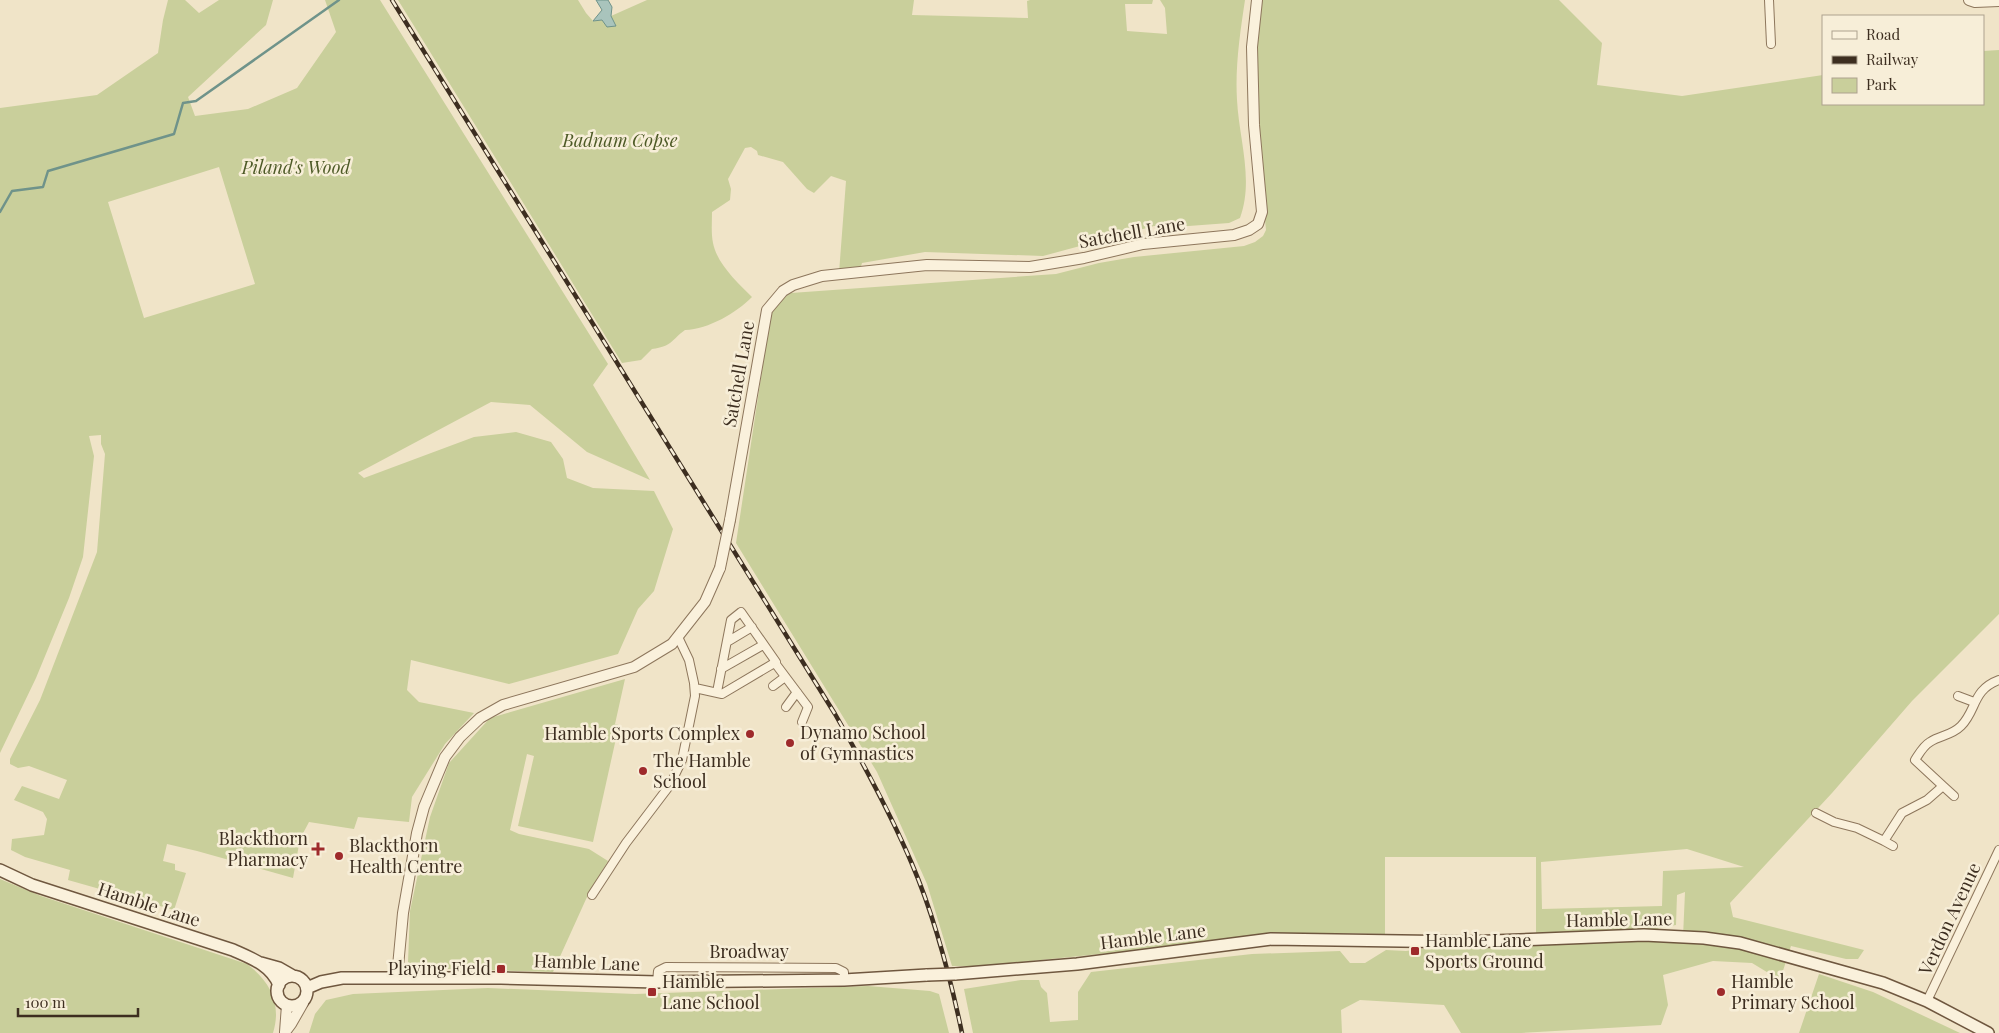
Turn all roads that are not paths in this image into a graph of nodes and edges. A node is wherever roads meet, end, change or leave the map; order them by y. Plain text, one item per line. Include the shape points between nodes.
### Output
1 (1257, 0) edge
2 (1769, 0) edge
3 (1969, 0) edge
4 (1997, 1) edge
5 (1770, 44) dead end
6 (752, 627) junction
7 (678, 637) junction
8 (727, 642) junction
9 (763, 645) junction
10 (775, 663) junction
11 (721, 669) junction
12 (785, 677) junction
13 (1999, 680) edge
14 (773, 686) dead end
15 (694, 688) junction
16 (716, 692) junction
17 (797, 692) junction
18 (1958, 696) dead end
19 (1974, 702) junction
20 (786, 708) dead end
21 (802, 722) dead end
22 (1907, 754) dead end
23 (1915, 760) junction
24 (1943, 786) junction
25 (1954, 796) dead end
26 (1816, 813) dead end
27 (1884, 841) junction
28 (1893, 846) dead end
29 (1999, 850) edge
30 (0, 870) edge
31 (592, 895) dead end
32 (261, 963) junction
33 (293, 976) junction
34 (397, 977) junction
35 (279, 985) junction
36 (308, 988) junction
37 (1927, 1001) junction
38 (302, 1003) junction
39 (287, 1005) junction
40 (285, 1032) edge
41 (1988, 1033) edge

1 - 7 street, Satchell Lane, bridge via 1252,47 1254,126 1262,212 1258,224 1249,230 1143,244 1030,267 927,265 822,276 793,284 783,291 767,310 720,568 705,602
2 - 5 street
3 - 4 street
6 - 8 street
6 - 8 street via 741,612 731,620
6 - 9 street
7 - 15 street via 688,660
7 - 34 street, Satchell Lane via 634,667 502,705 480,718 460,736 445,756 424,807 403,913
8 - 11 street
9 - 10 street
9 - 11 street
10 - 12 street
10 - 16 street via 722,694
11 - 16 street
12 - 14 street
12 - 17 street
13 - 19 street via 1987,686
15 - 16 street
15 - 31 street via 680,764 670,785
17 - 20 street
17 - 21 street via 808,708
18 - 19 street
19 - 23 street via 1962,726 1952,734 1930,742
22 - 23 street
23 - 24 street
24 - 25 street
24 - 27 street via 1927,800 1902,813
26 - 27 street
27 - 28 street
29 - 37 street, Verdon Avenue
30 - 32 main road, Hamble Lane via 32,886 233,950
32 - 33 main road
32 - 35 main road, Hamble Lane
33 - 35 main road via 283,979
33 - 36 main road via 300,978
34 - 36 main road, Hamble Lane via 342,978
34 - 37 main road, Hamble Lane, bridge via 657,982 844,980 1077,964 1272,940 1466,942 1644,935 1740,943 1883,983
35 - 39 main road via 278,996
36 - 38 main road
37 - 41 main road, Hamble Lane
38 - 39 main road via 293,1007
38 - 40 street
39 - 40 street

